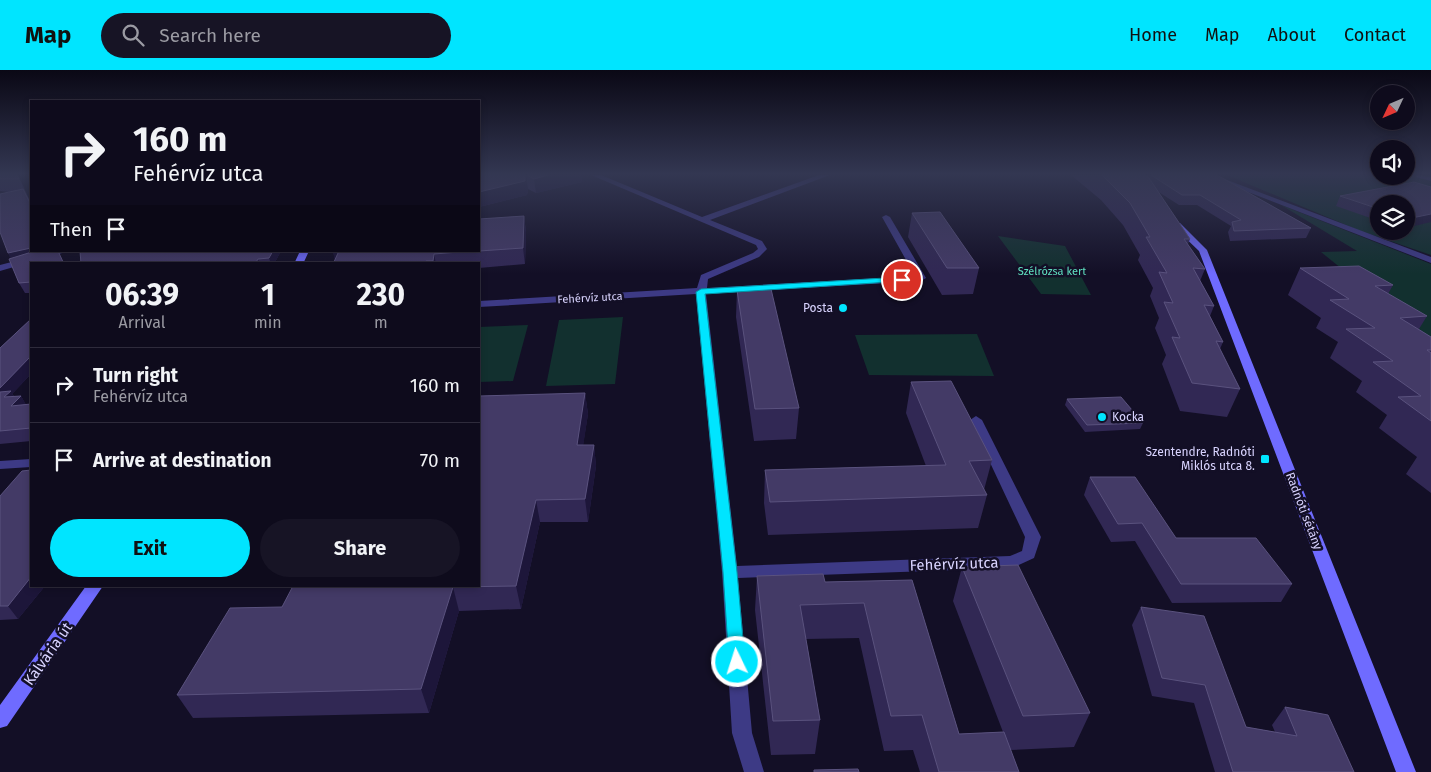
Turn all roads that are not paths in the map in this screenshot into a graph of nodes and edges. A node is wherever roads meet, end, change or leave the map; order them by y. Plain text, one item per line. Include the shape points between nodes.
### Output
1 (676, 208) edge
2 (735, 208) edge
3 (1293, 208) edge
4 (1168, 216) edge
5 (886, 217) dead end
6 (704, 219) junction
7 (61, 252) edge
8 (1431, 260) edge
9 (0, 268) edge
10 (701, 292) junction
11 (480, 304) edge
12 (976, 420) dead end
13 (30, 462) edge
14 (0, 465) edge
15 (730, 572) junction
16 (94, 587) edge
17 (0, 720) edge
18 (754, 772) edge
19 (1406, 772) edge

1 - 6 street
2 - 6 street
3 - 8 street
4 - 19 street, Radnóti sétány via 1202,250
5 - 10 street, Fehérvíz utca via 921,278
6 - 10 street via 759,242 762,249 756,255 704,277
7 - 9 street
10 - 11 street, Fehérvíz utca
10 - 15 street
12 - 15 street, Fehérvíz utca via 1033,537 1029,554 1012,562
13 - 14 street
15 - 18 street via 742,733
16 - 17 street, Kálvária út

